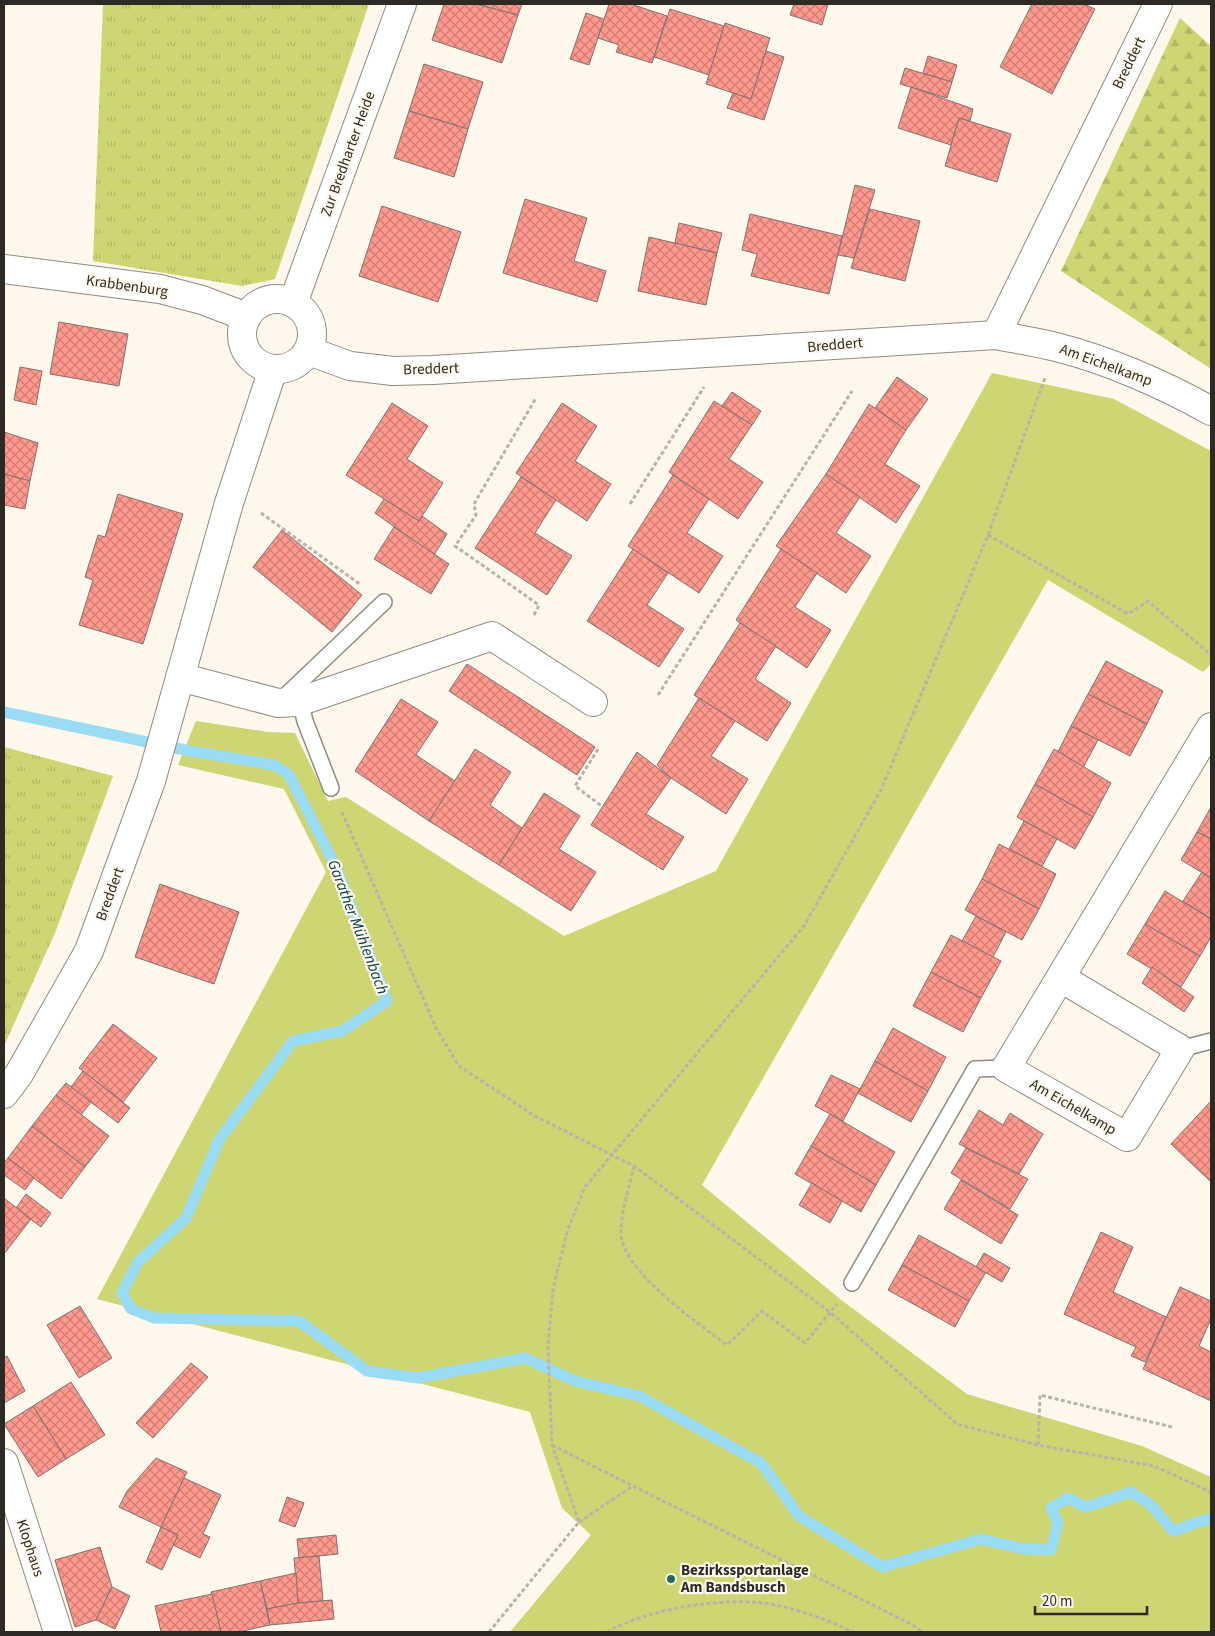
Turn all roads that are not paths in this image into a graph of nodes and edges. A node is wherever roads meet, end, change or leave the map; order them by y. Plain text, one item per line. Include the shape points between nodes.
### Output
1 (402, 4) edge
2 (1158, 4) edge
3 (4, 269) edge
4 (293, 303) junction
5 (246, 317) junction
6 (996, 336) junction
7 (308, 351) junction
8 (273, 369) junction
9 (1211, 411) edge
10 (384, 602) road end
11 (180, 677) junction
12 (289, 702) junction
13 (593, 702) dead end
14 (1211, 727) edge
15 (331, 788) road end
16 (1061, 978) junction
17 (1211, 1041) edge
18 (1180, 1049) junction
19 (1006, 1068) junction
20 (4, 1094) edge
21 (852, 1283) dead end
22 (4, 1463) edge
23 (58, 1632) edge

1 - 4 street, Zur Bredharter Heide
2 - 6 street, Breddert
3 - 5 street, Krabbenburg via 160,289 202,300
4 - 5 street via 278,298 267,300 256,305
4 - 7 street via 308,316 312,327 313,339
5 - 8 street via 242,337 245,348 261,366
6 - 7 street, Breddert via 403,371 350,366
6 - 9 street, Am Eichelkamp via 1056,347 1105,364 1173,389
7 - 8 street via 293,365
8 - 11 street, Breddert via 229,503
10 - 12 lane
11 - 12 street
11 - 20 street, Breddert via 151,781 89,951 19,1074
12 - 13 street via 492,636
12 - 15 lane via 305,721
14 - 16 street
16 - 18 street
16 - 19 street
17 - 18 lane
18 - 19 street, Am Eichelkamp via 1127,1137
19 - 21 lane via 974,1069
22 - 23 street, Klophaus

